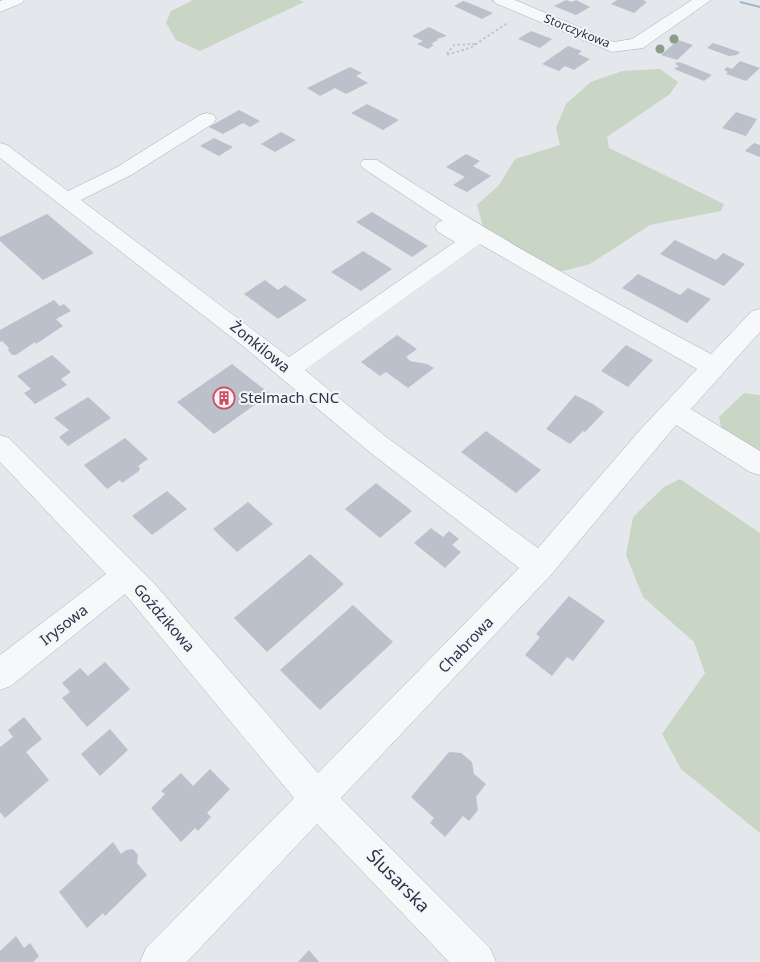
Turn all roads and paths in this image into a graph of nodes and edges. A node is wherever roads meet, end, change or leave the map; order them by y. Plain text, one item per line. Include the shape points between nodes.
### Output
1 (16, 0) edge
2 (501, 0) edge
3 (703, 0) edge
4 (0, 7) edge
5 (526, 11) junction
6 (475, 44) junction
7 (207, 119) dead end
8 (0, 150) edge
9 (370, 164) dead end
10 (392, 192) dead end
11 (65, 200) junction
12 (760, 317) edge
13 (714, 368) junction
14 (288, 370) junction
15 (674, 411) junction
16 (0, 445) edge
17 (760, 464) edge
18 (540, 567) junction
19 (127, 576) junction
20 (0, 675) edge
21 (318, 800) junction
22 (160, 962) edge
23 (476, 962) edge

1 - 4 street
2 - 5 street, Storczykowa
3 - 5 street, Storczykowa via 637,44 612,47
5 - 6 path
6 - 6 path via 454,56 446,55 454,45
7 - 11 street via 124,171
8 - 11 street, Żonkilowa
9 - 13 street via 428,204
10 - 14 street via 470,242
11 - 14 street, Żonkilowa
12 - 13 street, Chabrowa
13 - 15 street, Chabrowa
14 - 18 street, Żonkilowa via 376,443
15 - 17 street
15 - 18 street, Chabrowa
16 - 19 street, Goździkowa
18 - 21 street, Chabrowa
19 - 20 street, Irysowa
19 - 21 street, Goździkowa
21 - 22 street, Chabrowa
21 - 23 street, Ślusarska

